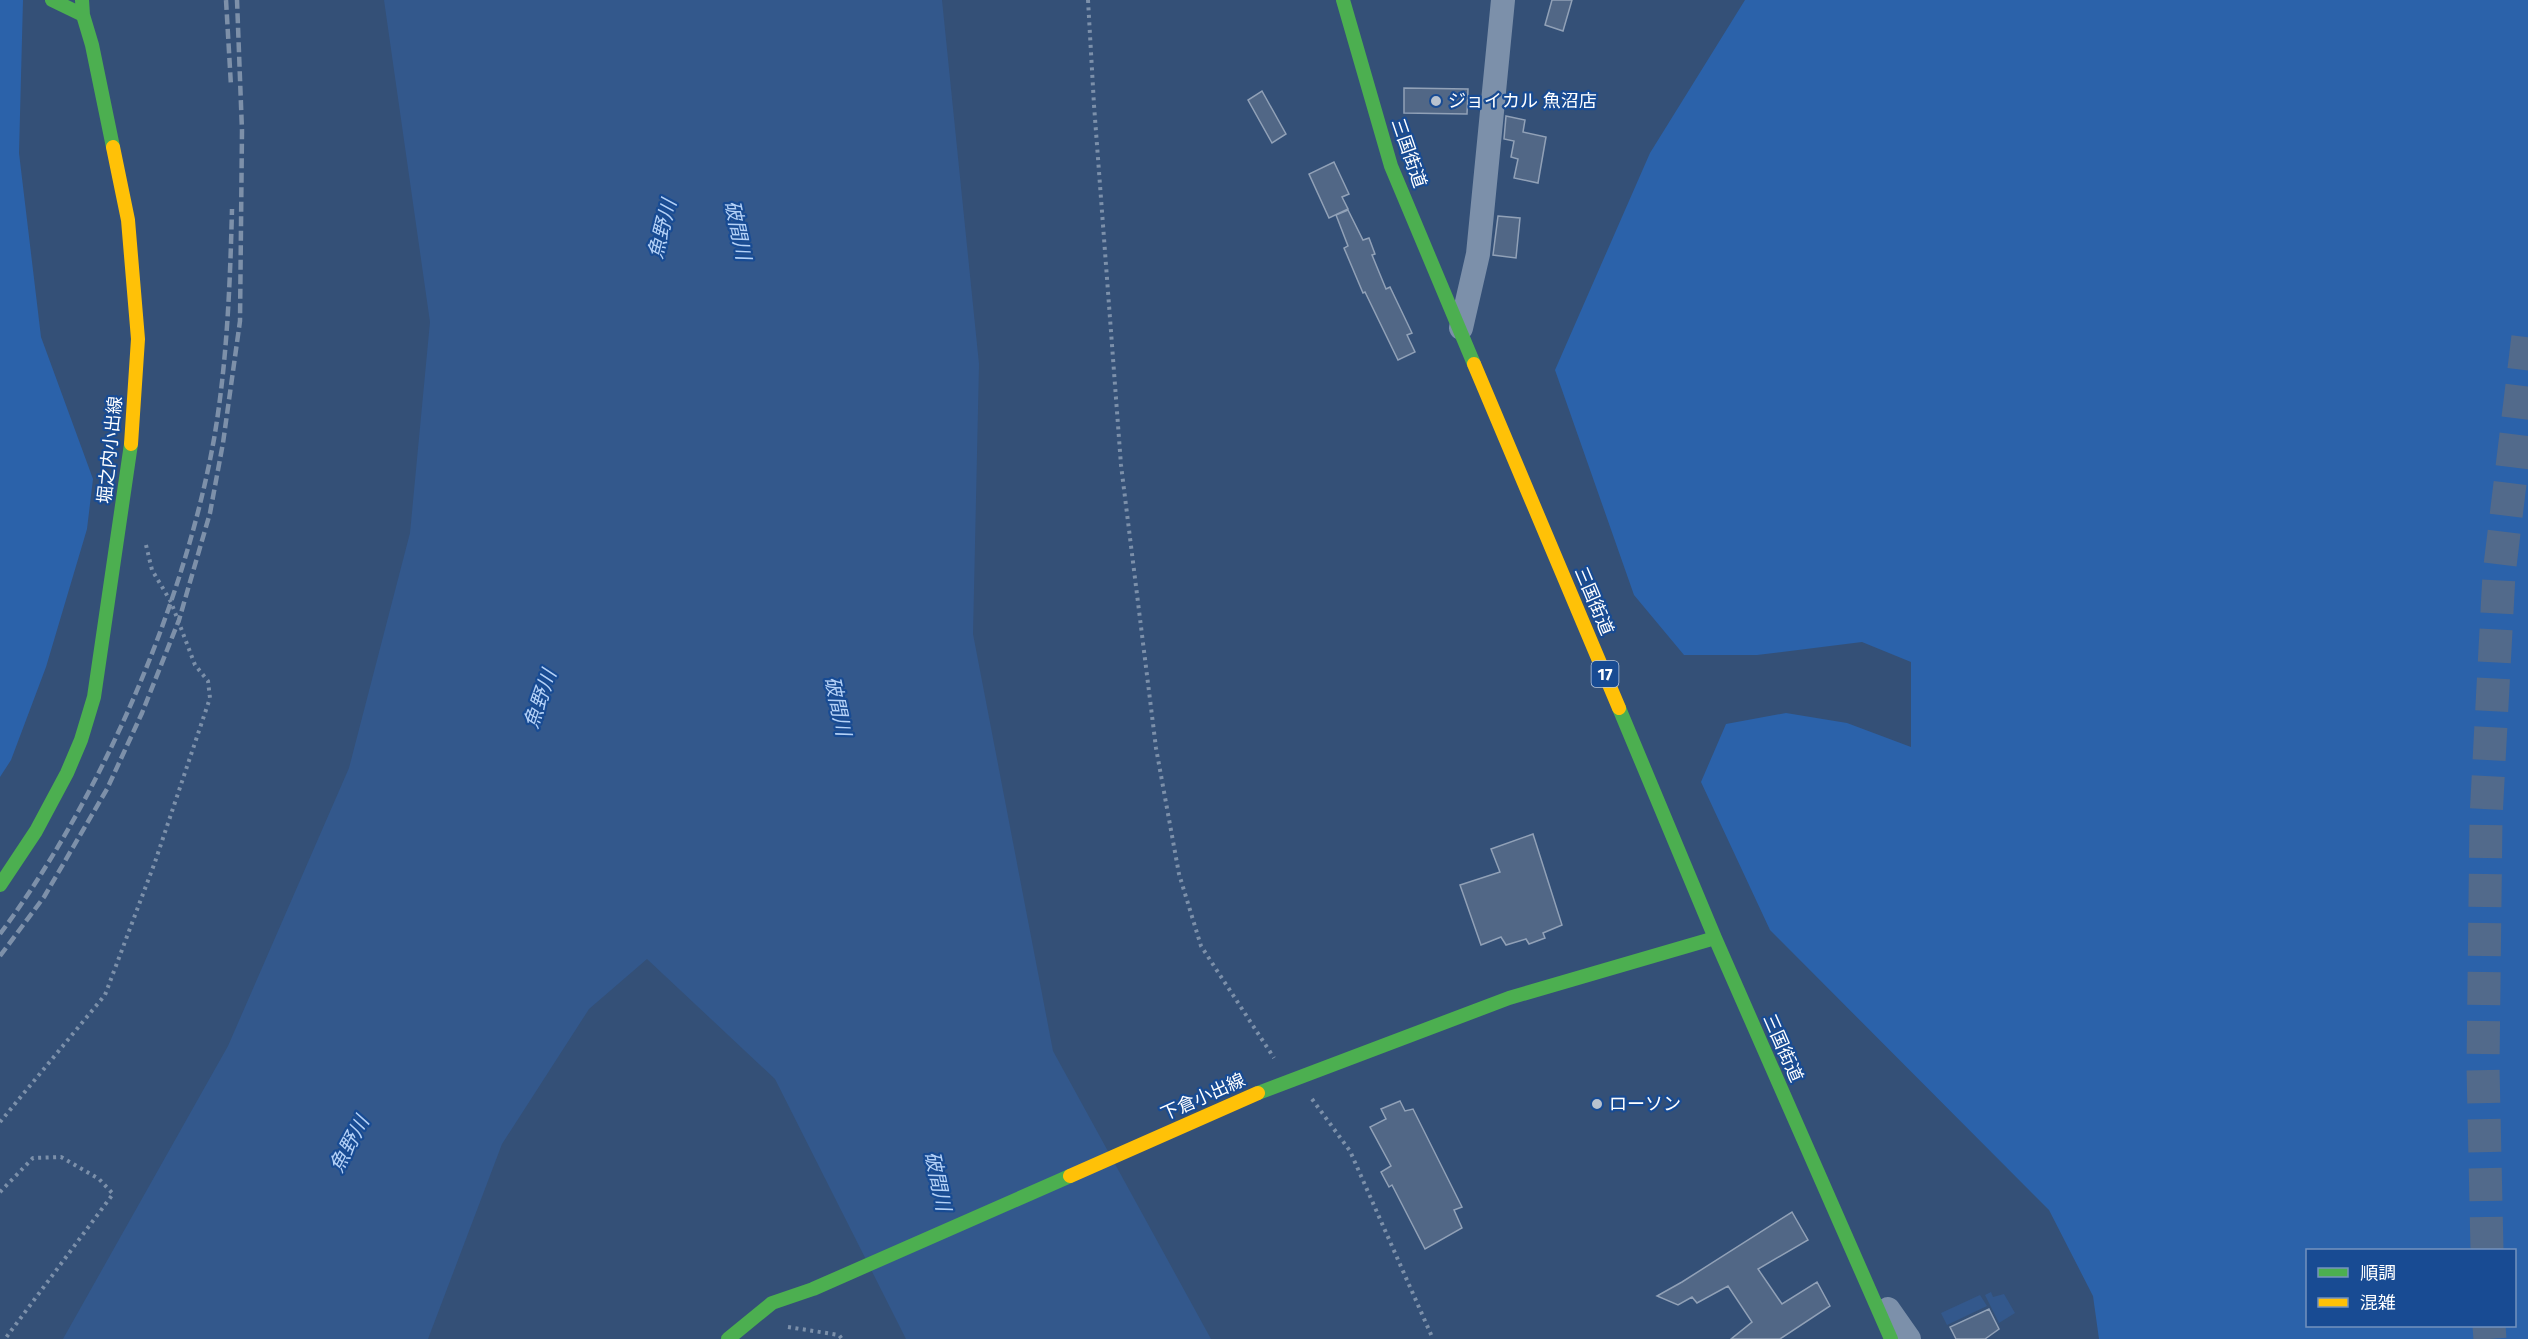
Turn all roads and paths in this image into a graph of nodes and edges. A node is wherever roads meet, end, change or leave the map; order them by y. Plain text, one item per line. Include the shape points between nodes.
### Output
1 (52, 0) edge
2 (82, 0) edge
3 (1088, 0) edge
4 (1343, 0) edge
5 (1503, 0) edge
6 (83, 15) junction
7 (1461, 328) junction
8 (145, 542) dead end
9 (0, 885) edge
10 (1715, 938) junction
11 (1292, 1078) junction
12 (0, 1122) edge
13 (0, 1192) edge
14 (1858, 1265) junction
15 (778, 1325) dead end
16 (5, 1339) edge
17 (728, 1339) edge
18 (842, 1339) edge
19 (1433, 1339) edge
20 (1890, 1339) edge
21 (1909, 1339) edge

1 - 6 main road
2 - 6 main road, 堀之内小出線
3 - 11 path via 1121,465 1155,737 1177,862 1201,946
4 - 7 main road, 三国街道 / 17 via 1391,166
5 - 7 street via 1478,254
6 - 9 main road, 堀之内小出線 via 129,220 138,339 130,455 103,647 81,740 36,831
7 - 10 main road, 三国街道 / 17
8 - 12 path via 152,570 171,602 195,665 208,681 210,698 105,995
10 - 11 main road, 下倉小出線 via 1509,998
10 - 14 main road, 三国街道 / 17
11 - 17 main road, 下倉小出線 via 813,1289 772,1303
11 - 19 path via 1350,1151
13 - 16 path via 33,1158 61,1157 99,1179 113,1194
14 - 20 main road, 三国街道 / 17
14 - 21 street
15 - 18 path via 839,1335

